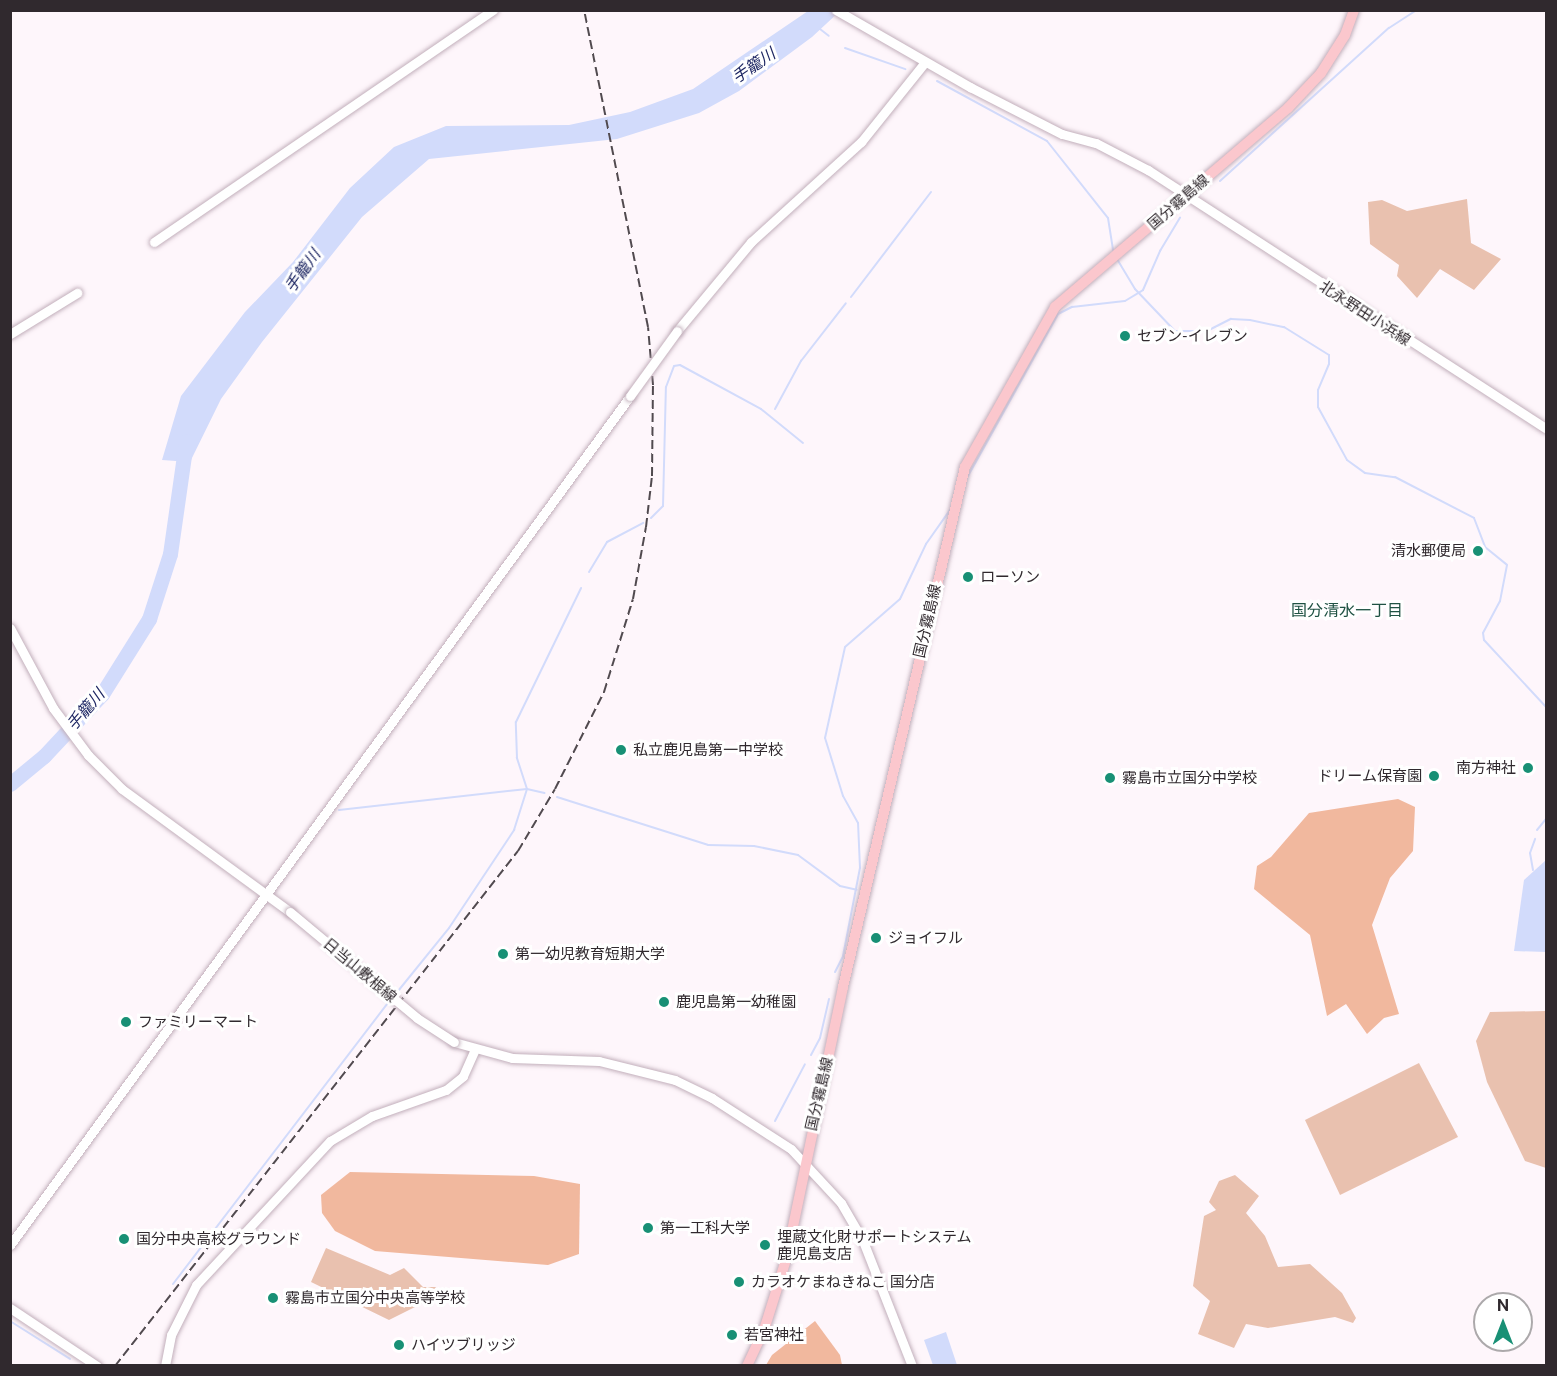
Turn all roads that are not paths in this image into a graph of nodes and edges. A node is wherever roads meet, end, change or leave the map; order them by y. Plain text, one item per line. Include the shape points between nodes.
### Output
1 (493, 10) edge
2 (836, 10) edge
3 (1354, 10) edge
4 (925, 62) junction
5 (1187, 194) junction
6 (154, 242) dead end
7 (76, 293) dead end
8 (10, 334) edge
9 (1546, 428) edge
10 (10, 628) edge
11 (267, 896) junction
12 (475, 1049) junction
13 (804, 1160) junction
14 (10, 1245) edge
15 (10, 1308) edge
16 (98, 1365) edge
17 (165, 1365) edge
18 (747, 1365) edge
19 (912, 1365) edge

1 - 6 street
2 - 4 street, 北永野田小浜線
3 - 5 main road, 国分霧島線 via 1345,35 1321,73 1288,108
4 - 5 street, 北永野田小浜線 via 1062,134 1121,153
4 - 11 street, bridge via 861,142 751,242 677,331
5 - 9 street, 北永野田小浜線
5 - 13 main road, 国分霧島線 via 1044,321 980,436 955,498
7 - 8 street
10 - 11 street, 日当山敷根線 via 53,708 88,755 122,789
11 - 12 street, 日当山敷根線, bridge via 417,1018 454,1042
11 - 14 street
12 - 13 street, 日当山敷根線 via 512,1058 599,1061 675,1080 712,1098
12 - 17 street via 463,1076 446,1090 372,1116 330,1141 196,1285 171,1335
13 - 18 main road, 国分霧島線 via 786,1260 764,1330
13 - 19 street, 日当山敷根線 via 841,1203 862,1241
15 - 16 street

